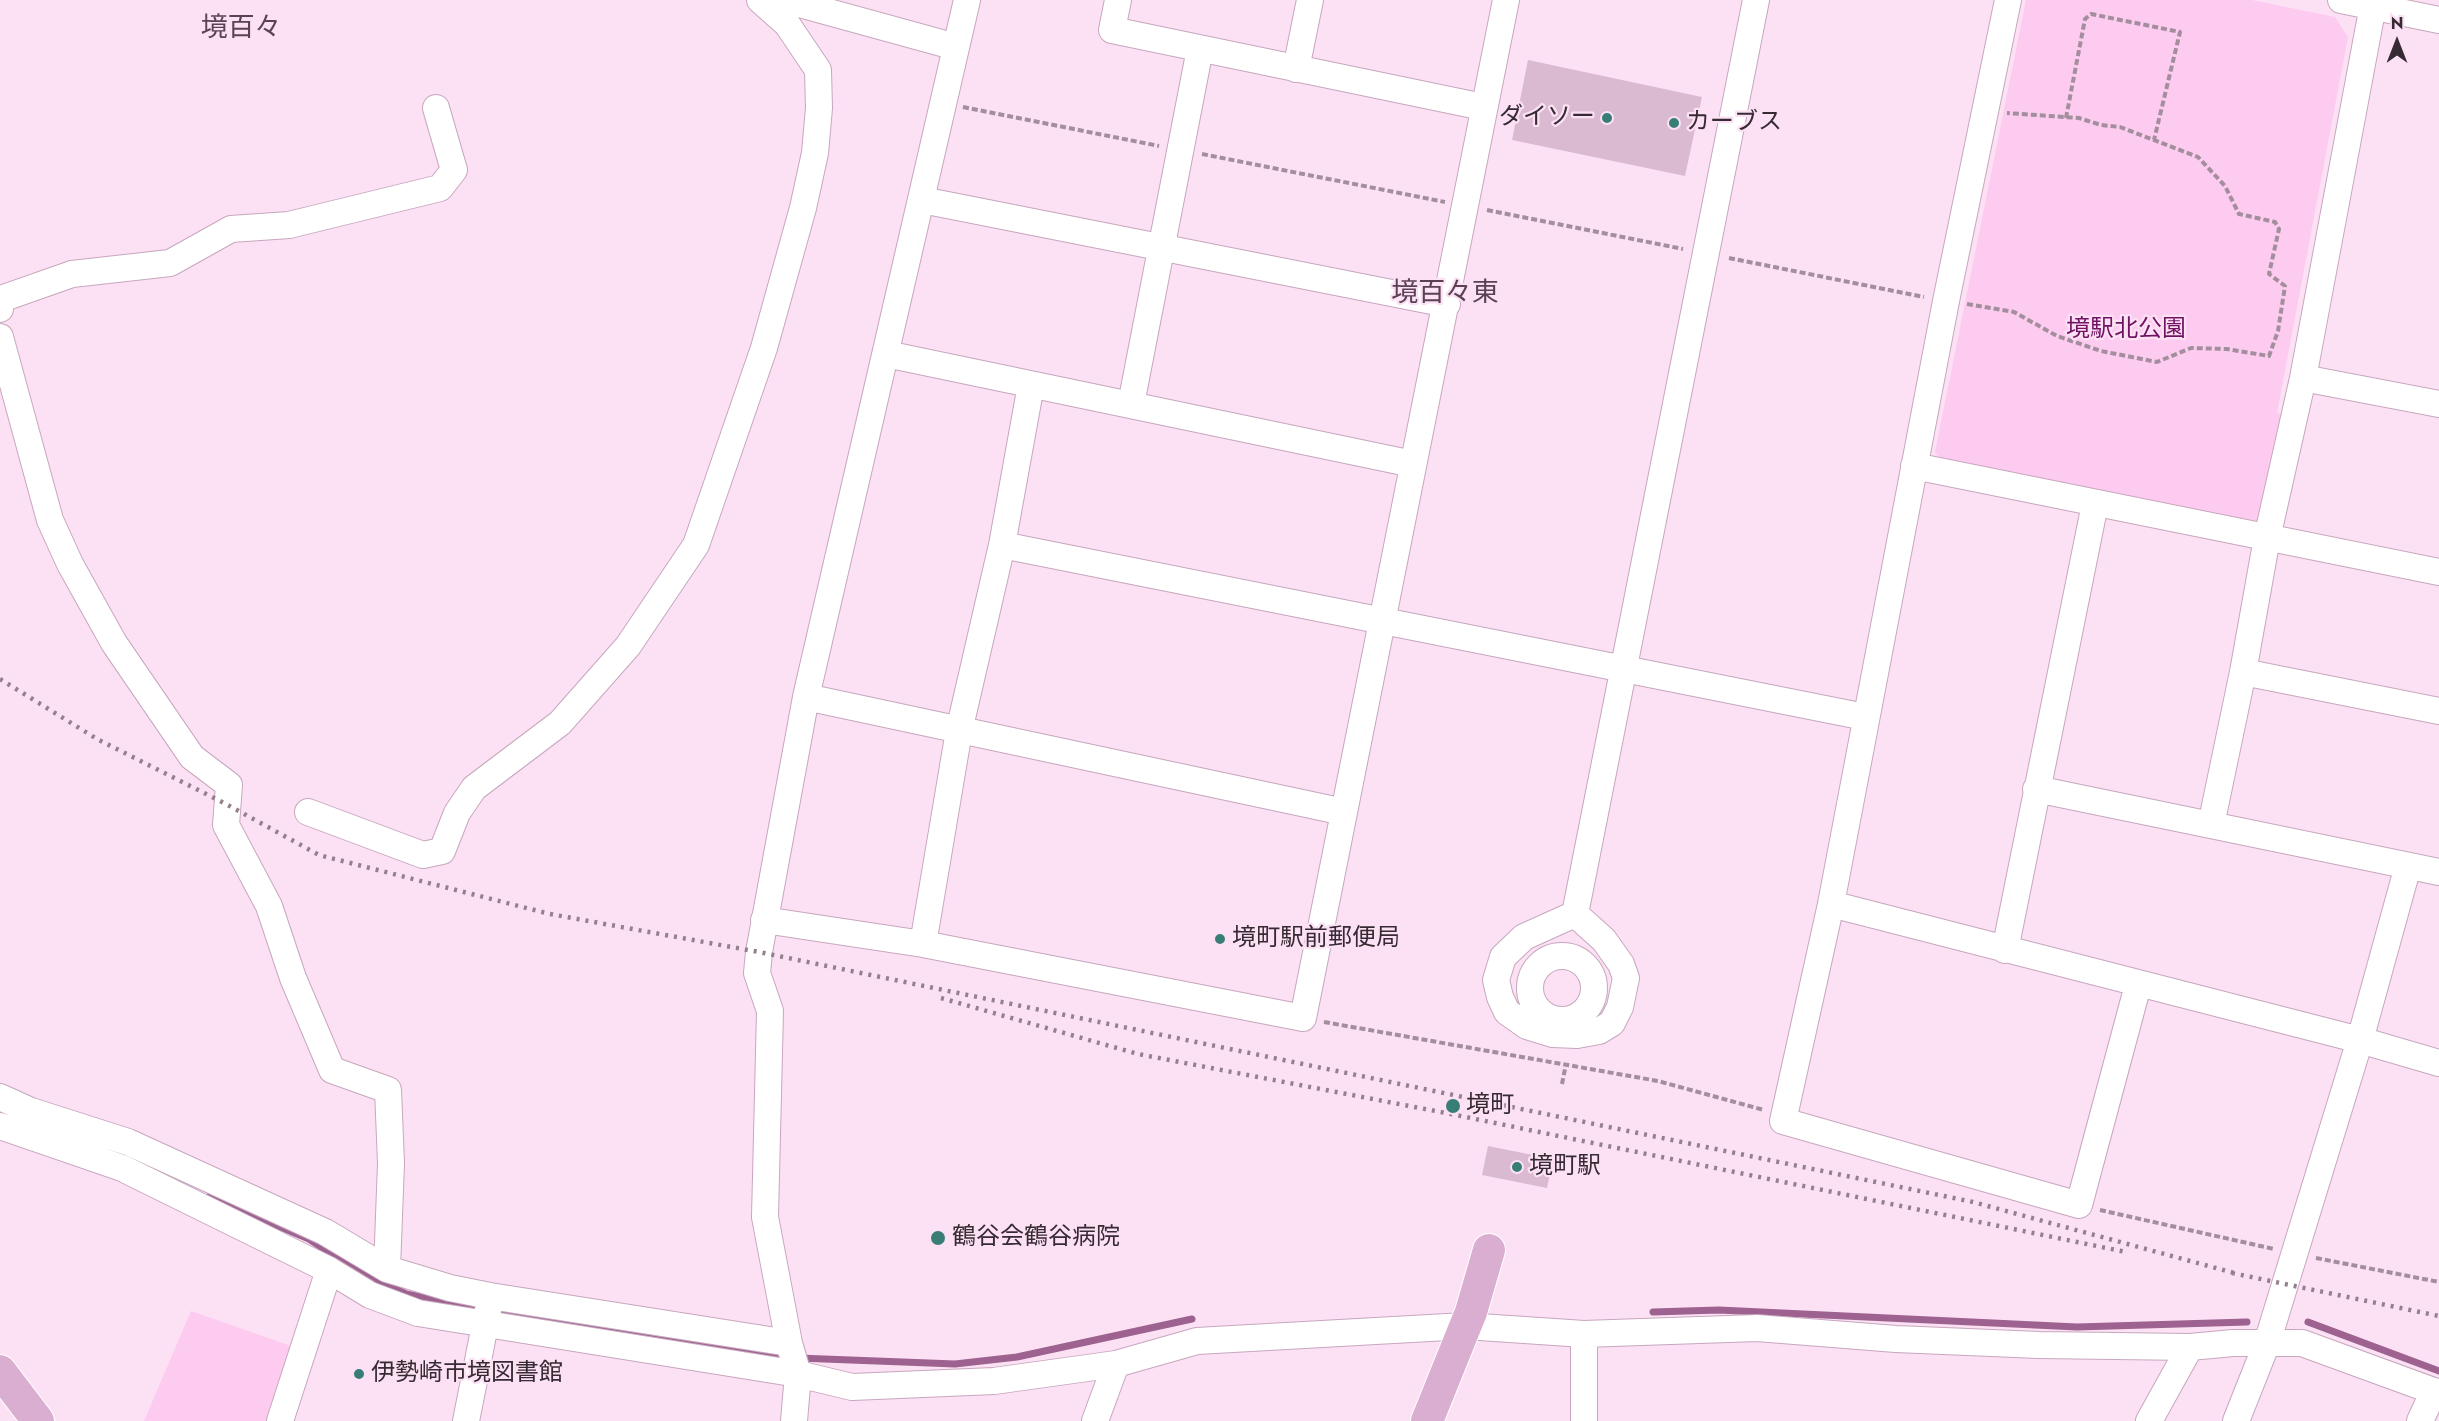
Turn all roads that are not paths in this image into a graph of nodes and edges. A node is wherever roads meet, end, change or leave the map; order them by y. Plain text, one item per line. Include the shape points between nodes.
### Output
1 (760, 0) edge
2 (785, 0) edge
3 (967, 0) edge
4 (1118, 0) edge
5 (1310, 0) edge
6 (1506, 0) edge
7 (1756, 0) edge
8 (2007, 0) edge
9 (2341, 0) edge
10 (2373, 3) edge
11 (2439, 20) edge
12 (956, 47) junction
13 (1200, 49) junction
14 (1296, 69) junction
15 (436, 108) dead end
16 (1483, 108) junction
17 (922, 200) junction
18 (1162, 246) junction
19 (1446, 304) junction
20 (0, 309) edge
21 (0, 337) edge
22 (886, 354) junction
23 (2303, 378) junction
24 (1030, 385) junction
25 (1131, 404) junction
26 (2439, 404) edge
27 (1413, 464) junction
28 (1914, 466) junction
29 (2095, 504) junction
30 (2267, 538) junction
31 (1002, 545) junction
32 (2439, 572) edge
33 (1384, 622) junction
34 (1623, 669) junction
35 (2243, 672) junction
36 (806, 697) junction
37 (2439, 711) edge
38 (1865, 717) junction
39 (959, 731) junction
40 (2036, 789) junction
41 (308, 812) dead end
42 (1344, 812) junction
43 (2211, 825) junction
44 (2408, 866) junction
45 (2439, 872) edge
46 (1831, 904) junction
47 (1575, 914) junction
48 (764, 920) junction
49 (1540, 929) junction
50 (1604, 940) junction
51 (923, 944) junction
52 (2005, 950) junction
53 (1553, 957) junction
54 (1582, 963) junction
55 (2138, 985) junction
56 (1555, 1026) junction
57 (2360, 1040) junction
58 (2439, 1063) edge
59 (0, 1097) edge
60 (0, 1126) edge
61 (1489, 1250) dead end
62 (387, 1269) junction
63 (329, 1270) junction
64 (490, 1296) junction
65 (1471, 1312) junction
66 (487, 1323) junction
67 (1584, 1334) junction
68 (789, 1343) junction
69 (2267, 1343) junction
70 (2190, 1347) junction
71 (1116, 1364) junction
72 (0, 1371) edge
73 (798, 1374) junction
74 (2436, 1392) edge
75 (38, 1421) edge
76 (280, 1421) edge
77 (466, 1421) edge
78 (794, 1421) edge
79 (1095, 1421) edge
80 (1427, 1421) edge
81 (1584, 1421) edge
82 (2149, 1421) edge
83 (2236, 1421) edge
84 (2420, 1421) edge

1 - 41 street via 788,24 818,69 815,153 764,348 696,544 628,646 560,723 474,788 457,813 442,850 423,855
2 - 12 street
3 - 12 street
4 - 13 street via 1112,30
5 - 14 street
6 - 16 street
7 - 34 street
8 - 28 street
9 - 10 street
10 - 11 street
10 - 23 street
12 - 17 street
13 - 14 street
13 - 18 street
14 - 16 street
15 - 20 street via 454,170 440,188 289,225 231,229 170,263 72,274 1,299
16 - 19 street
17 - 18 street
17 - 22 street
18 - 19 street
18 - 25 street
19 - 27 street
21 - 62 street via 50,520 70,564 114,643 192,757 228,785 226,825 268,906 332,1070 388,1090 391,1163
22 - 24 street
22 - 36 street
23 - 26 street
23 - 30 street
24 - 25 street
24 - 31 street
25 - 27 street
27 - 33 street
28 - 29 street
28 - 38 street
29 - 30 street
29 - 40 street
30 - 32 street
30 - 35 street
31 - 33 street
31 - 39 street
33 - 34 street
33 - 42 street
34 - 38 street
34 - 47 street
35 - 37 street
35 - 43 street
36 - 39 street
36 - 48 street
38 - 46 street
39 - 42 street
39 - 51 street
40 - 43 street
40 - 52 street
42 - 51 street via 1303,1018
43 - 44 street
44 - 45 street
44 - 57 street
46 - 52 street
46 - 55 street via 1783,1121 2079,1205
47 - 49 street
47 - 50 street
48 - 51 street
48 - 68 street via 757,973 770,1011 765,1217
49 - 53 street
49 - 56 street via 1512,946 1503,957 1496,980 1508,1012 1527,1026
50 - 54 street
50 - 56 street via 1626,978 1612,1023 1599,1031 1577,1035
52 - 55 street
53 - 54 street via 1571,957
53 - 56 street via 1537,967 1530,991 1533,1003
54 - 56 street via 1594,984 1593,997 1577,1016
55 - 57 street
57 - 58 street
57 - 69 street
59 - 62 street via 128,1143 325,1232
60 - 63 street via 122,1168
61 - 65 main road
62 - 64 street
63 - 66 street via 370,1295 418,1313
63 - 76 street
64 - 66 street
64 - 68 street
65 - 67 street
65 - 71 street via 1197,1341
65 - 80 main road
66 - 73 street
66 - 77 street
67 - 70 street via 1757,1328 1920,1340
67 - 81 street
68 - 73 street
69 - 70 street
69 - 74 street via 2302,1343
69 - 83 street
70 - 82 street
71 - 73 street via 994,1381 852,1387
71 - 79 street
72 - 75 main road
73 - 78 street
74 - 84 street

